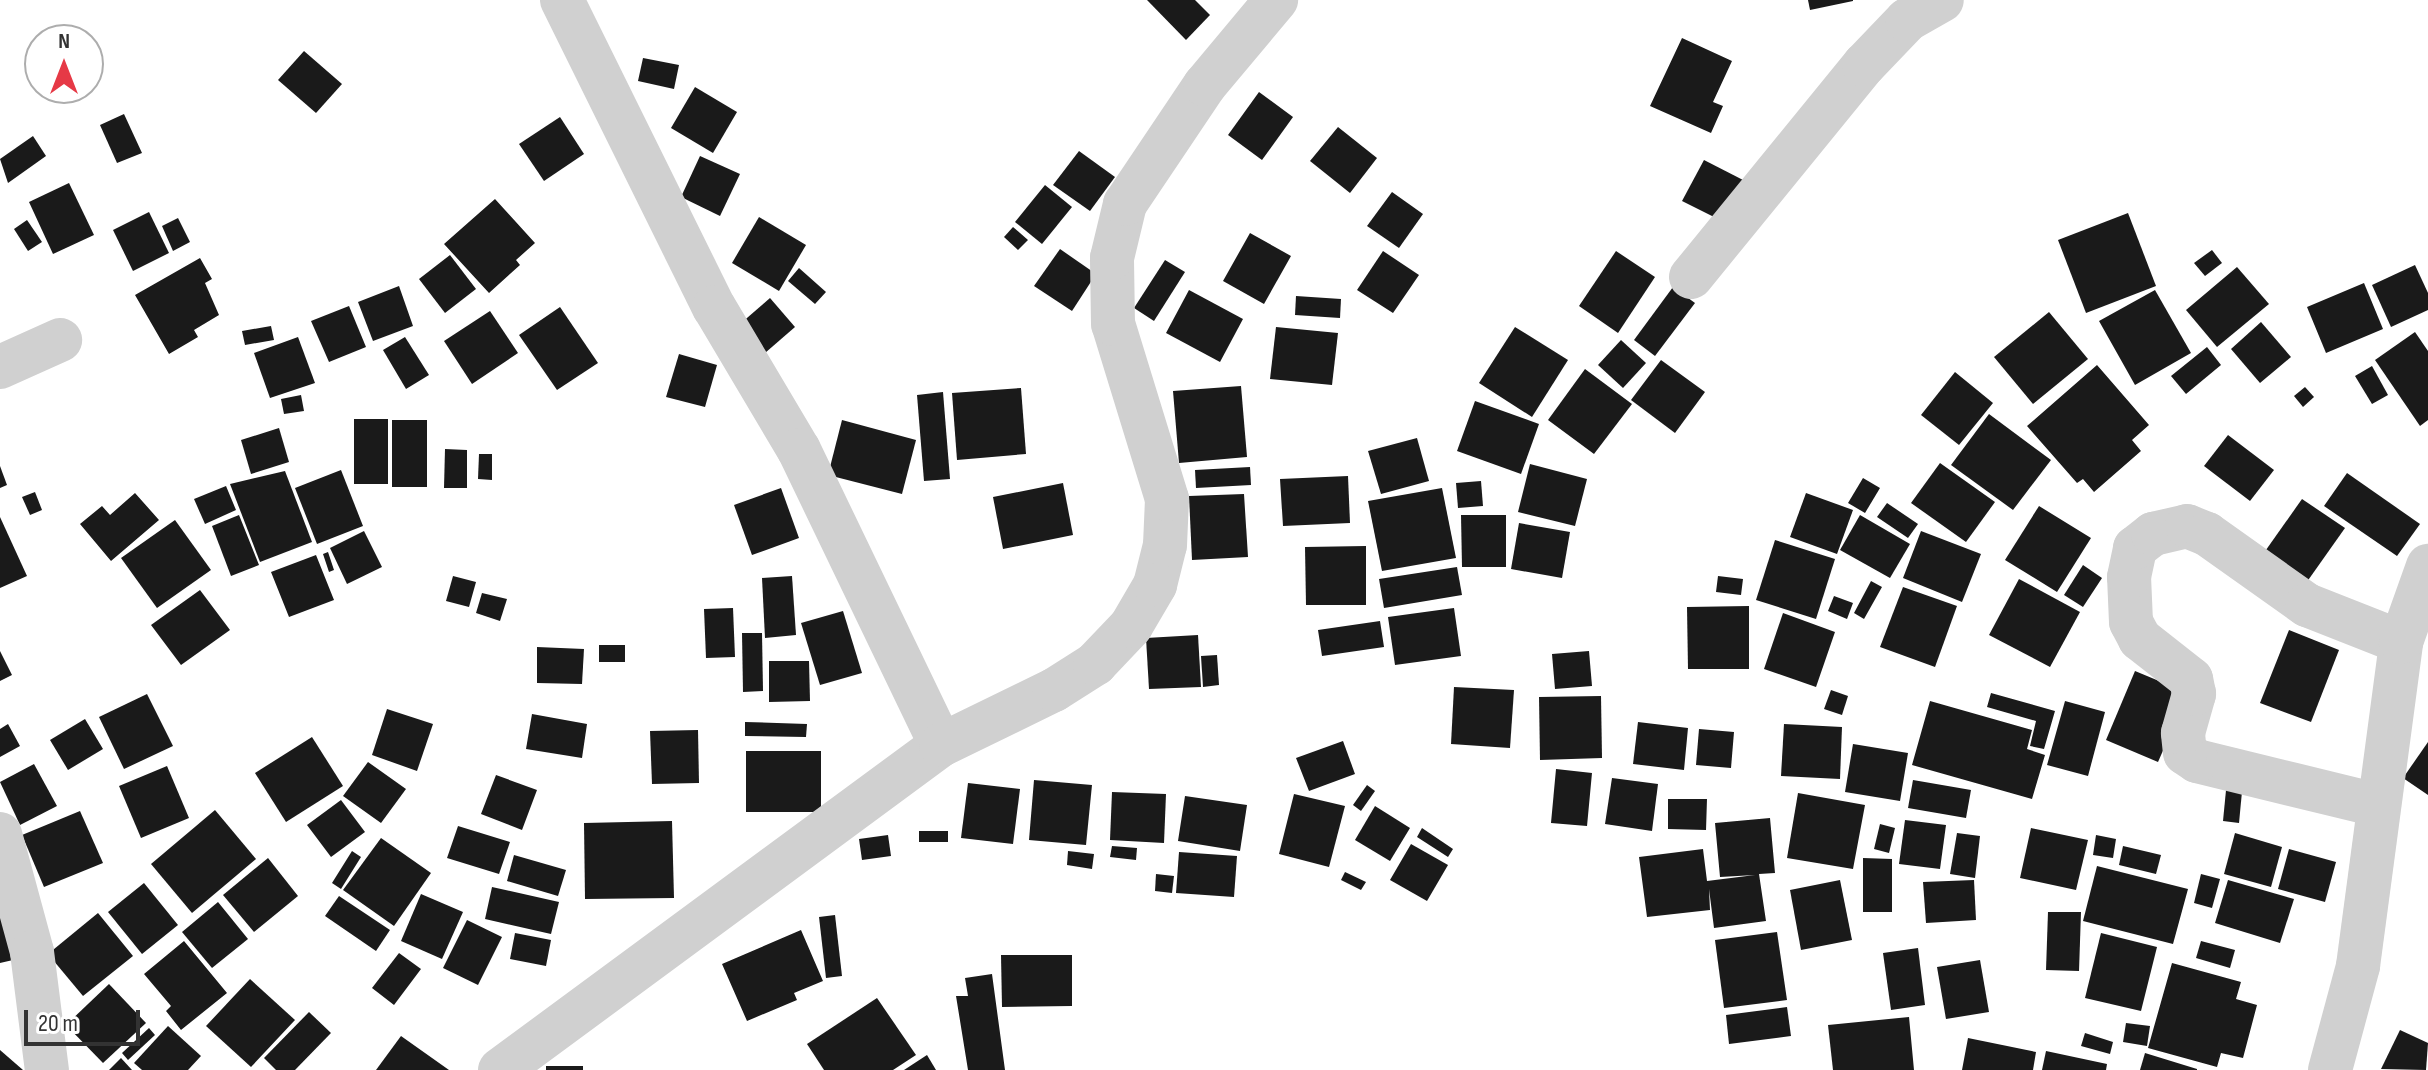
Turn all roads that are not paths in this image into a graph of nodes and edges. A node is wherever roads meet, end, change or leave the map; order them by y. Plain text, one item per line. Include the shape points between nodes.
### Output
1 (562, 0) edge
2 (1276, 0) edge
3 (1942, 0) edge
4 (1691, 277) dead end
5 (60, 340) dead end
6 (0, 367) edge
7 (2428, 566) edge
8 (2401, 642) junction
9 (941, 745) junction
10 (2377, 805) junction
11 (0, 834) edge
12 (47, 1070) edge
13 (500, 1070) edge
14 (2330, 1070) edge

1 - 9 street via 714,307 799,450
2 - 9 street via 1205,85 1125,204 1112,258 1113,324 1167,499 1165,545 1155,585 1131,626 1095,664
3 - 4 street via 1907,20 1864,65
5 - 6 street
7 - 8 street
8 - 10 street
8 - 10 street via 2307,605 2207,534 2187,526 2153,534 2135,548 2129,577 2131,622 2140,639 2191,679 2194,694 2183,733 2185,753 2197,761
9 - 13 street
10 - 14 street via 2358,966
11 - 12 street via 32,952

